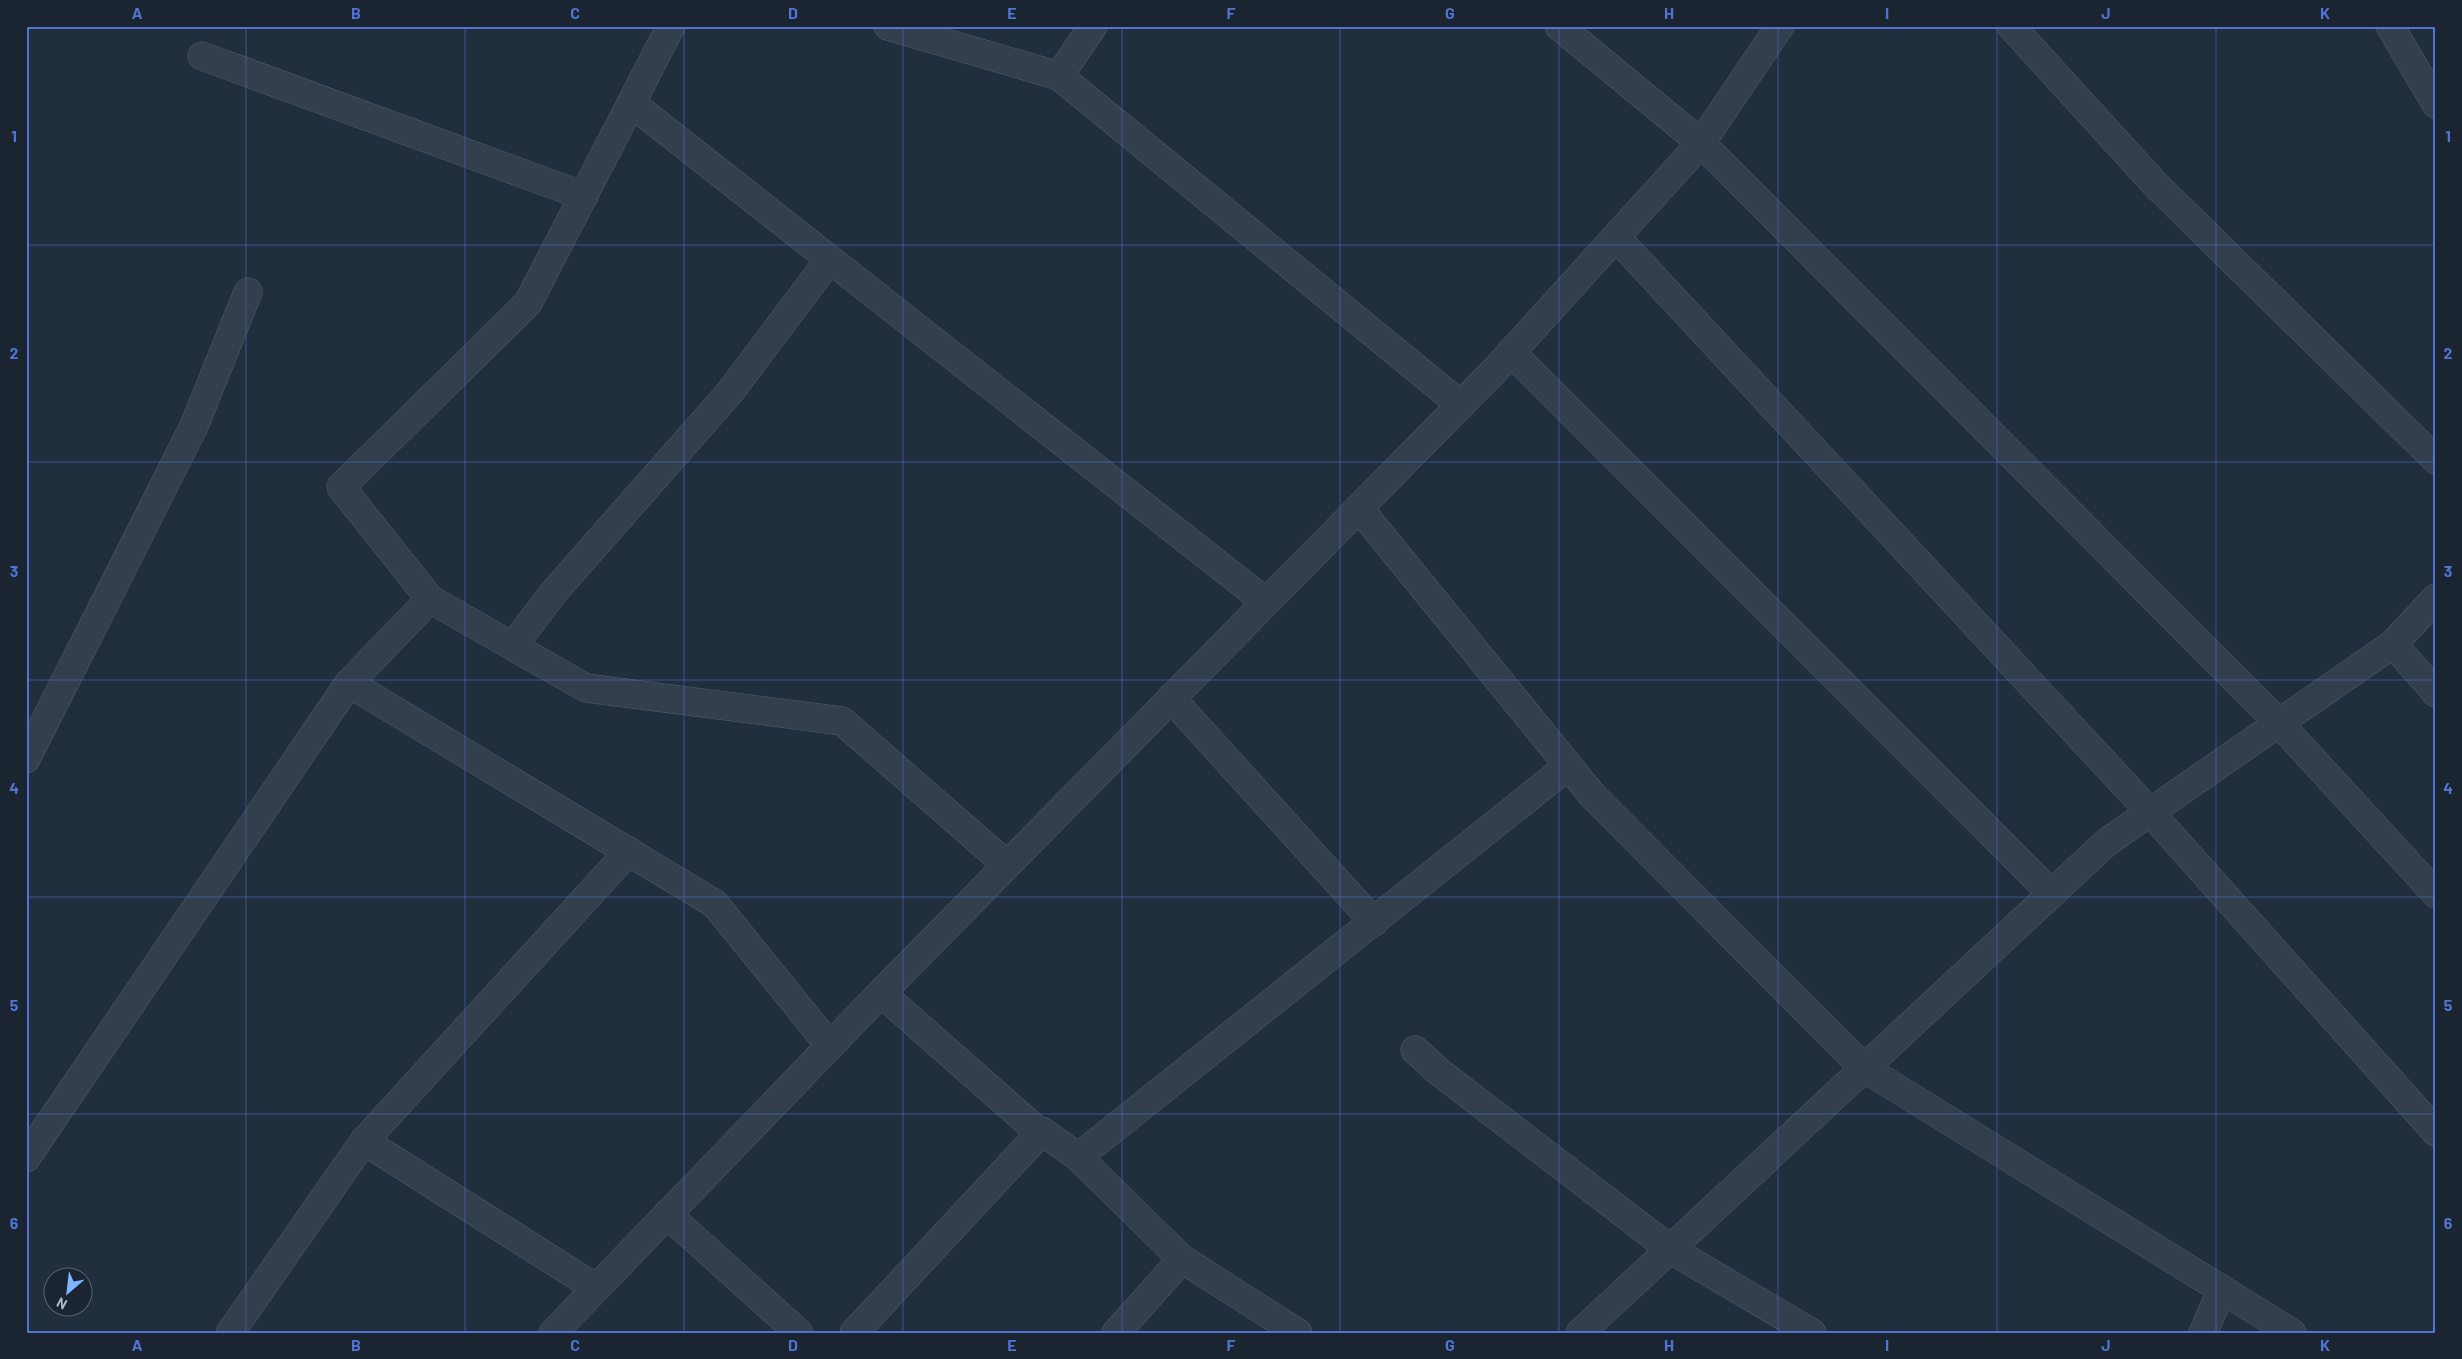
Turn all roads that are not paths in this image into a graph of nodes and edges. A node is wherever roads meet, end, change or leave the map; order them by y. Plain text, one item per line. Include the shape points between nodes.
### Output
1 (671, 26) edge
2 (888, 26) edge
3 (1093, 26) edge
4 (1559, 26) edge
5 (1780, 26) edge
6 (2011, 26) edge
7 (2390, 26) edge
8 (202, 56) dead end
9 (1059, 76) junction
10 (632, 103) junction
11 (2436, 104) edge
12 (1701, 143) junction
13 (584, 196) junction
14 (1616, 237) junction
15 (830, 259) junction
16 (248, 292) dead end
17 (1512, 352) junction
18 (1461, 405) junction
19 (2436, 460) edge
20 (1359, 508) junction
21 (430, 598) junction
22 (2436, 598) edge
23 (1266, 602) junction
24 (2393, 644) junction
25 (513, 646) junction
26 (349, 683) junction
27 (2436, 693) edge
28 (1171, 698) junction
29 (2279, 723) junction
30 (26, 759) edge
31 (1568, 766) junction
32 (2150, 812) junction
33 (629, 852) junction
34 (1007, 865) junction
35 (2051, 894) junction
36 (2436, 894) edge
37 (1374, 922) junction
38 (881, 993) junction
39 (830, 1046) junction
40 (1415, 1050) dead end
41 (1864, 1068) junction
42 (2436, 1132) edge
43 (1040, 1133) junction
44 (364, 1142) junction
45 (26, 1158) edge
46 (1078, 1158) junction
47 (667, 1214) junction
48 (1670, 1249) junction
49 (1182, 1259) junction
50 (596, 1288) junction
51 (2222, 1289) junction
52 (230, 1333) edge
53 (553, 1333) edge
54 (800, 1333) edge
55 (854, 1333) edge
56 (1116, 1333) edge
57 (1298, 1333) edge
58 (1580, 1333) edge
59 (1812, 1333) edge
60 (2203, 1333) edge
61 (2292, 1333) edge

1 - 10 street
2 - 9 street
3 - 9 street
4 - 12 street
5 - 12 street
6 - 19 street via 2155,184
7 - 11 street
8 - 13 street
9 - 18 street
10 - 13 street
10 - 15 street
12 - 14 street
12 - 29 street
13 - 21 street via 528,304 341,487
14 - 17 street
14 - 32 street
15 - 23 street
15 - 25 street via 730,392 554,592
16 - 30 street via 194,426
17 - 18 street
17 - 35 street
18 - 20 street
20 - 23 street
20 - 31 street
21 - 25 street
21 - 26 street
22 - 24 street
23 - 28 street
24 - 27 street
24 - 29 street
25 - 34 street via 586,688 842,721
26 - 33 street
26 - 45 street
28 - 34 street
28 - 37 street
29 - 32 street
29 - 36 street
31 - 37 street
31 - 41 street via 1593,796
32 - 35 street via 2107,842
32 - 42 street
33 - 39 street via 715,904
33 - 44 street
34 - 38 street
35 - 41 street
37 - 46 street
38 - 39 street
38 - 43 street
39 - 47 street
40 - 48 street
41 - 48 street
41 - 51 street
43 - 46 street via 1042,1131
43 - 55 street
44 - 50 street
44 - 52 street
46 - 49 street
47 - 50 street
47 - 54 street
48 - 58 street
48 - 59 street
49 - 56 street
49 - 57 street
50 - 53 street
51 - 60 street
51 - 61 street

